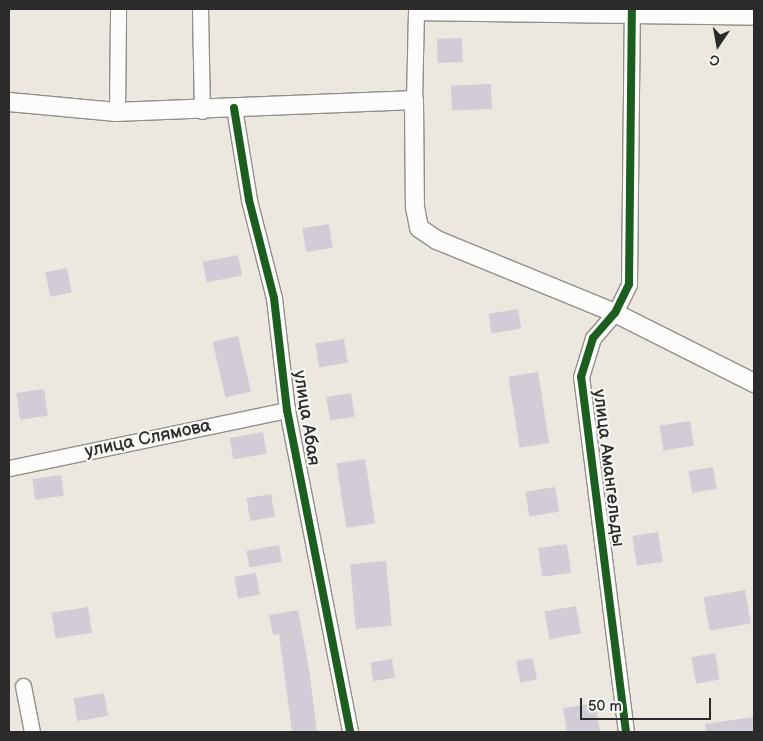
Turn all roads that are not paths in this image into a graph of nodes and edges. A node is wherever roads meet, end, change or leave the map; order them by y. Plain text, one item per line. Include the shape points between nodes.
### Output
1 (118, 9) edge
2 (200, 9) edge
3 (416, 10) edge
4 (632, 12) edge
5 (754, 17) edge
6 (414, 100) junction
7 (9, 102) edge
8 (234, 108) junction
9 (202, 111) junction
10 (117, 112) junction
11 (615, 313) junction
12 (754, 383) edge
13 (287, 410) junction
14 (9, 468) edge
15 (23, 686) dead end
16 (32, 732) edge
17 (350, 732) edge
18 (626, 732) edge

1 - 10 street
2 - 9 street
3 - 4 street
3 - 6 street
4 - 5 street
4 - 11 street, улица Амангельды via 628,284
6 - 8 street
6 - 11 street via 415,207 419,228 437,240
7 - 10 street
8 - 9 street
8 - 13 street, улица Абая via 249,200 274,298
9 - 10 street
11 - 12 street
11 - 18 street, улица Амангельды via 593,338 581,377
13 - 14 street, улица Слямова
13 - 17 street, улица Абая
15 - 16 street

